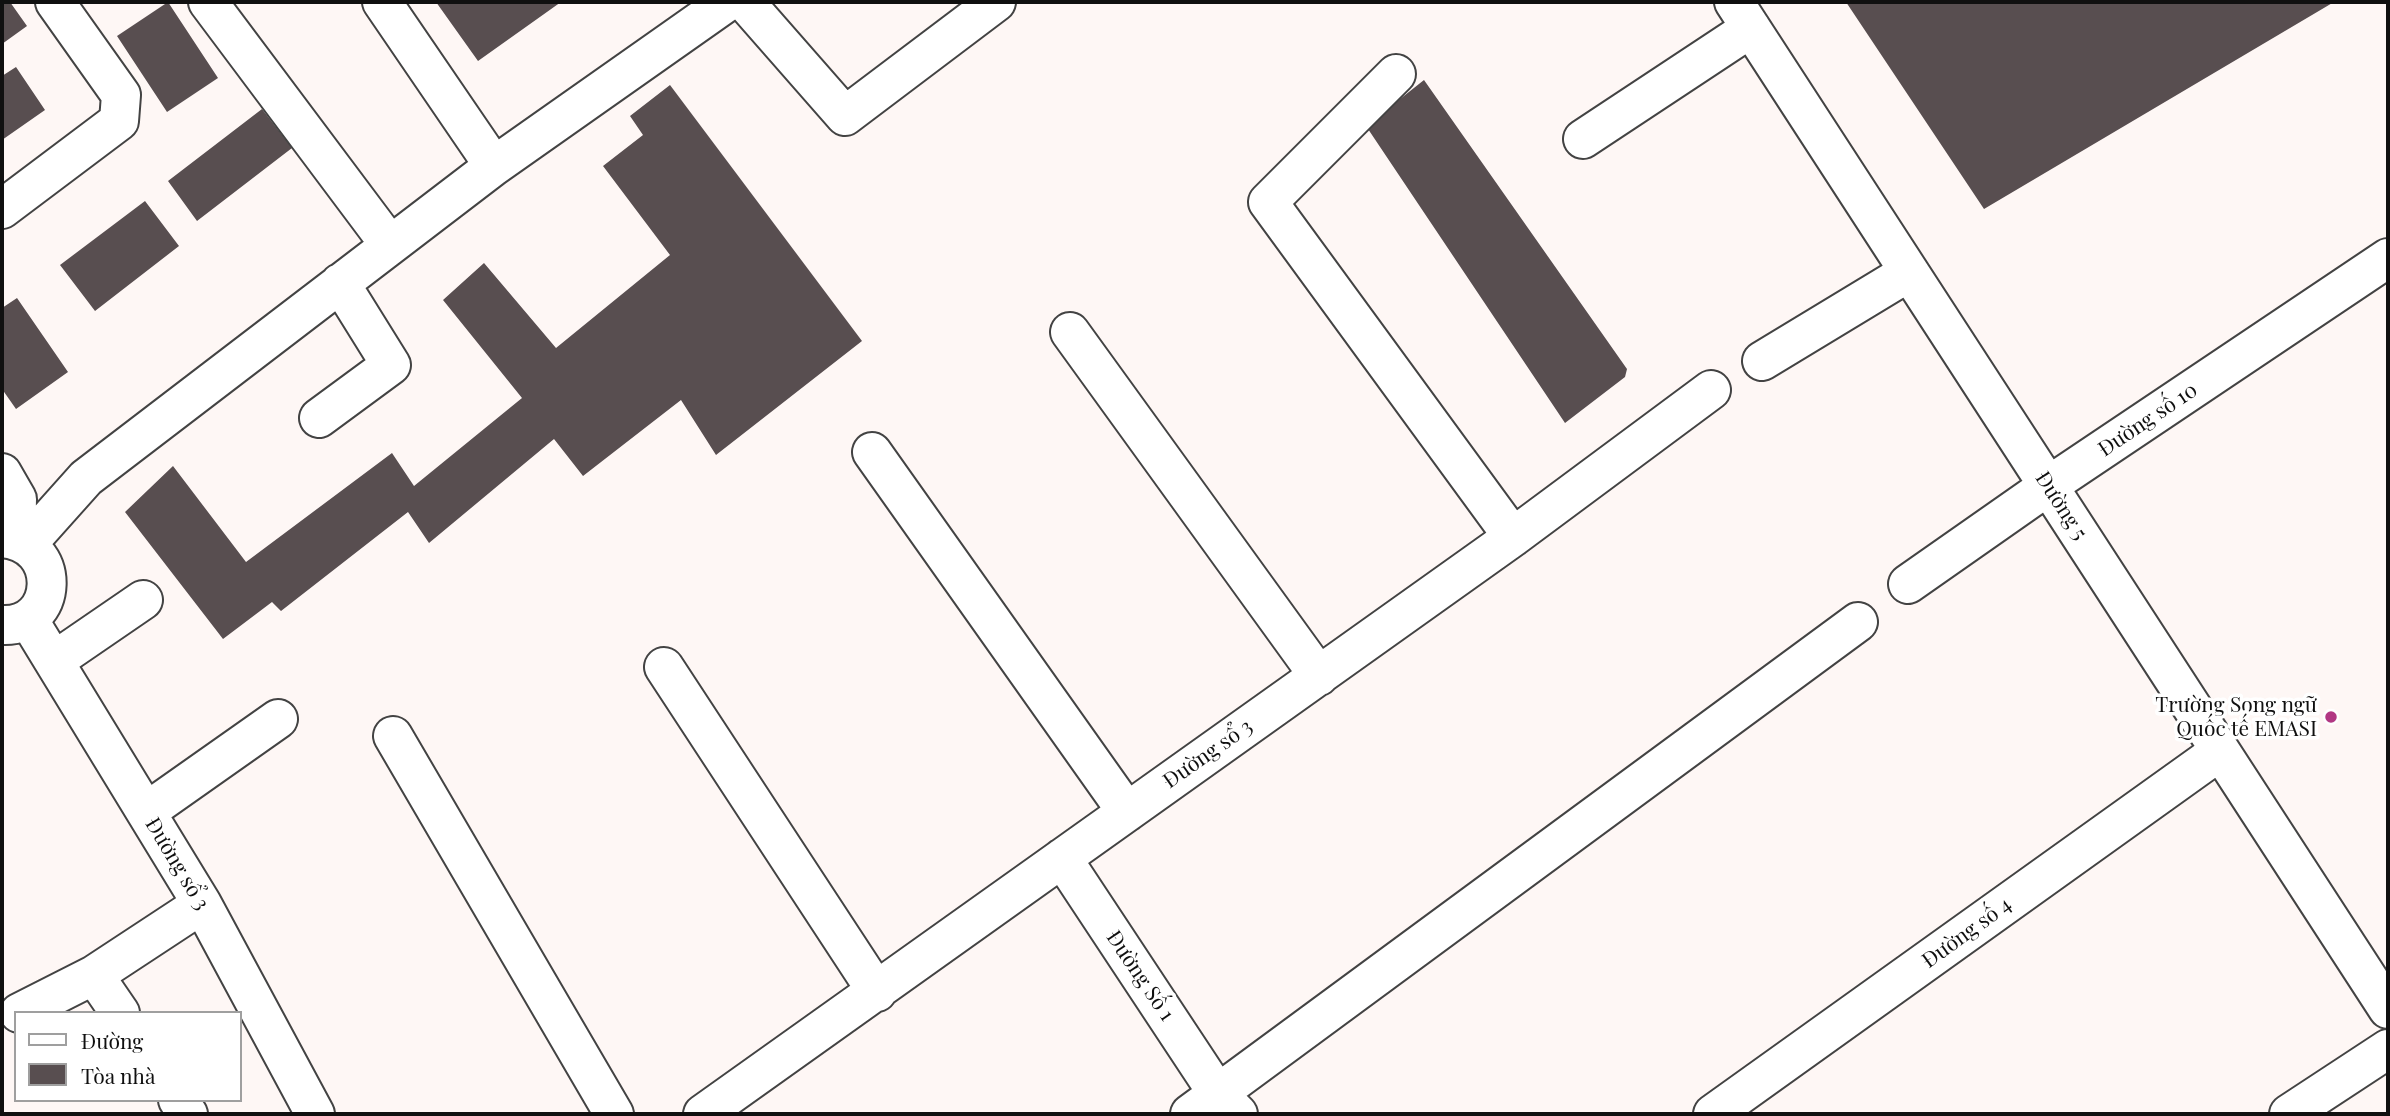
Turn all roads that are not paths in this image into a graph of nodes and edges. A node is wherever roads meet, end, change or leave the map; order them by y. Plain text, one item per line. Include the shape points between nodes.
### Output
1 (55, 2) edge
2 (208, 2) edge
3 (382, 2) edge
4 (727, 2) edge
5 (745, 2) edge
6 (996, 2) edge
7 (1742, 15) edge
8 (1396, 74) dead end
9 (1583, 139) dead end
10 (494, 166) junction
11 (2, 209) edge
12 (390, 245) junction
13 (2388, 258) edge
14 (1909, 272) junction
15 (340, 283) junction
16 (1070, 332) dead end
17 (1762, 361) dead end
18 (1711, 390) dead end
19 (319, 418) dead end
20 (872, 452) dead end
21 (2, 473) edge
22 (2048, 486) junction
23 (1513, 537) junction
24 (15, 540) edge
25 (1908, 584) dead end
26 (143, 600) dead end
27 (15, 622) edge
28 (1857, 622) dead end
29 (54, 661) junction
30 (664, 667) dead end
31 (1319, 676) junction
32 (278, 719) dead end
33 (393, 736) dead end
34 (2220, 751) junction
35 (146, 811) junction
36 (1127, 811) junction
37 (1062, 858) junction
38 (202, 904) junction
39 (94, 975) junction
40 (877, 992) junction
41 (2388, 1009) edge
42 (23, 1011) edge
43 (119, 1011) edge
44 (2388, 1049) edge
45 (1215, 1108) edge
46 (315, 1114) edge
47 (614, 1114) edge
48 (703, 1114) edge
49 (1713, 1114) edge
50 (2289, 1114) edge

1 - 11 street via 121,95 119,121
2 - 12 street
3 - 10 street
4 - 10 street
5 - 6 street via 845,116
7 - 9 street
7 - 14 street, Đường 5
8 - 23 street via 1268,202
10 - 12 street
12 - 15 street
13 - 22 street, Đường số 10
14 - 17 street
14 - 22 street, Đường 5
15 - 19 street via 391,365
15 - 24 street via 86,478
16 - 31 street
18 - 23 street, Đường sổ 3
20 - 36 street
21 - 24 street via 17,499
22 - 25 street, Đường số 10
22 - 34 street, Đường 5
23 - 31 street, Đường sổ 3
24 - 27 street via 43,560 48,581 43,602
26 - 29 street
27 - 29 street, Đường sổ 3
28 - 45 street
29 - 35 street, Đường sổ 3
30 - 40 street
31 - 36 street, Đường sổ 3
32 - 35 street
33 - 47 street
34 - 41 street, Đường 5
34 - 49 street, Đường số 4
35 - 38 street, Đường sổ 3
36 - 37 street, Đường sổ 3
37 - 40 street, Đường sổ 3
37 - 45 street, Đường Số 1
38 - 39 street
38 - 46 street, Đường sổ 3
39 - 42 street
39 - 43 street
40 - 48 street, Đường sổ 3
44 - 50 street

